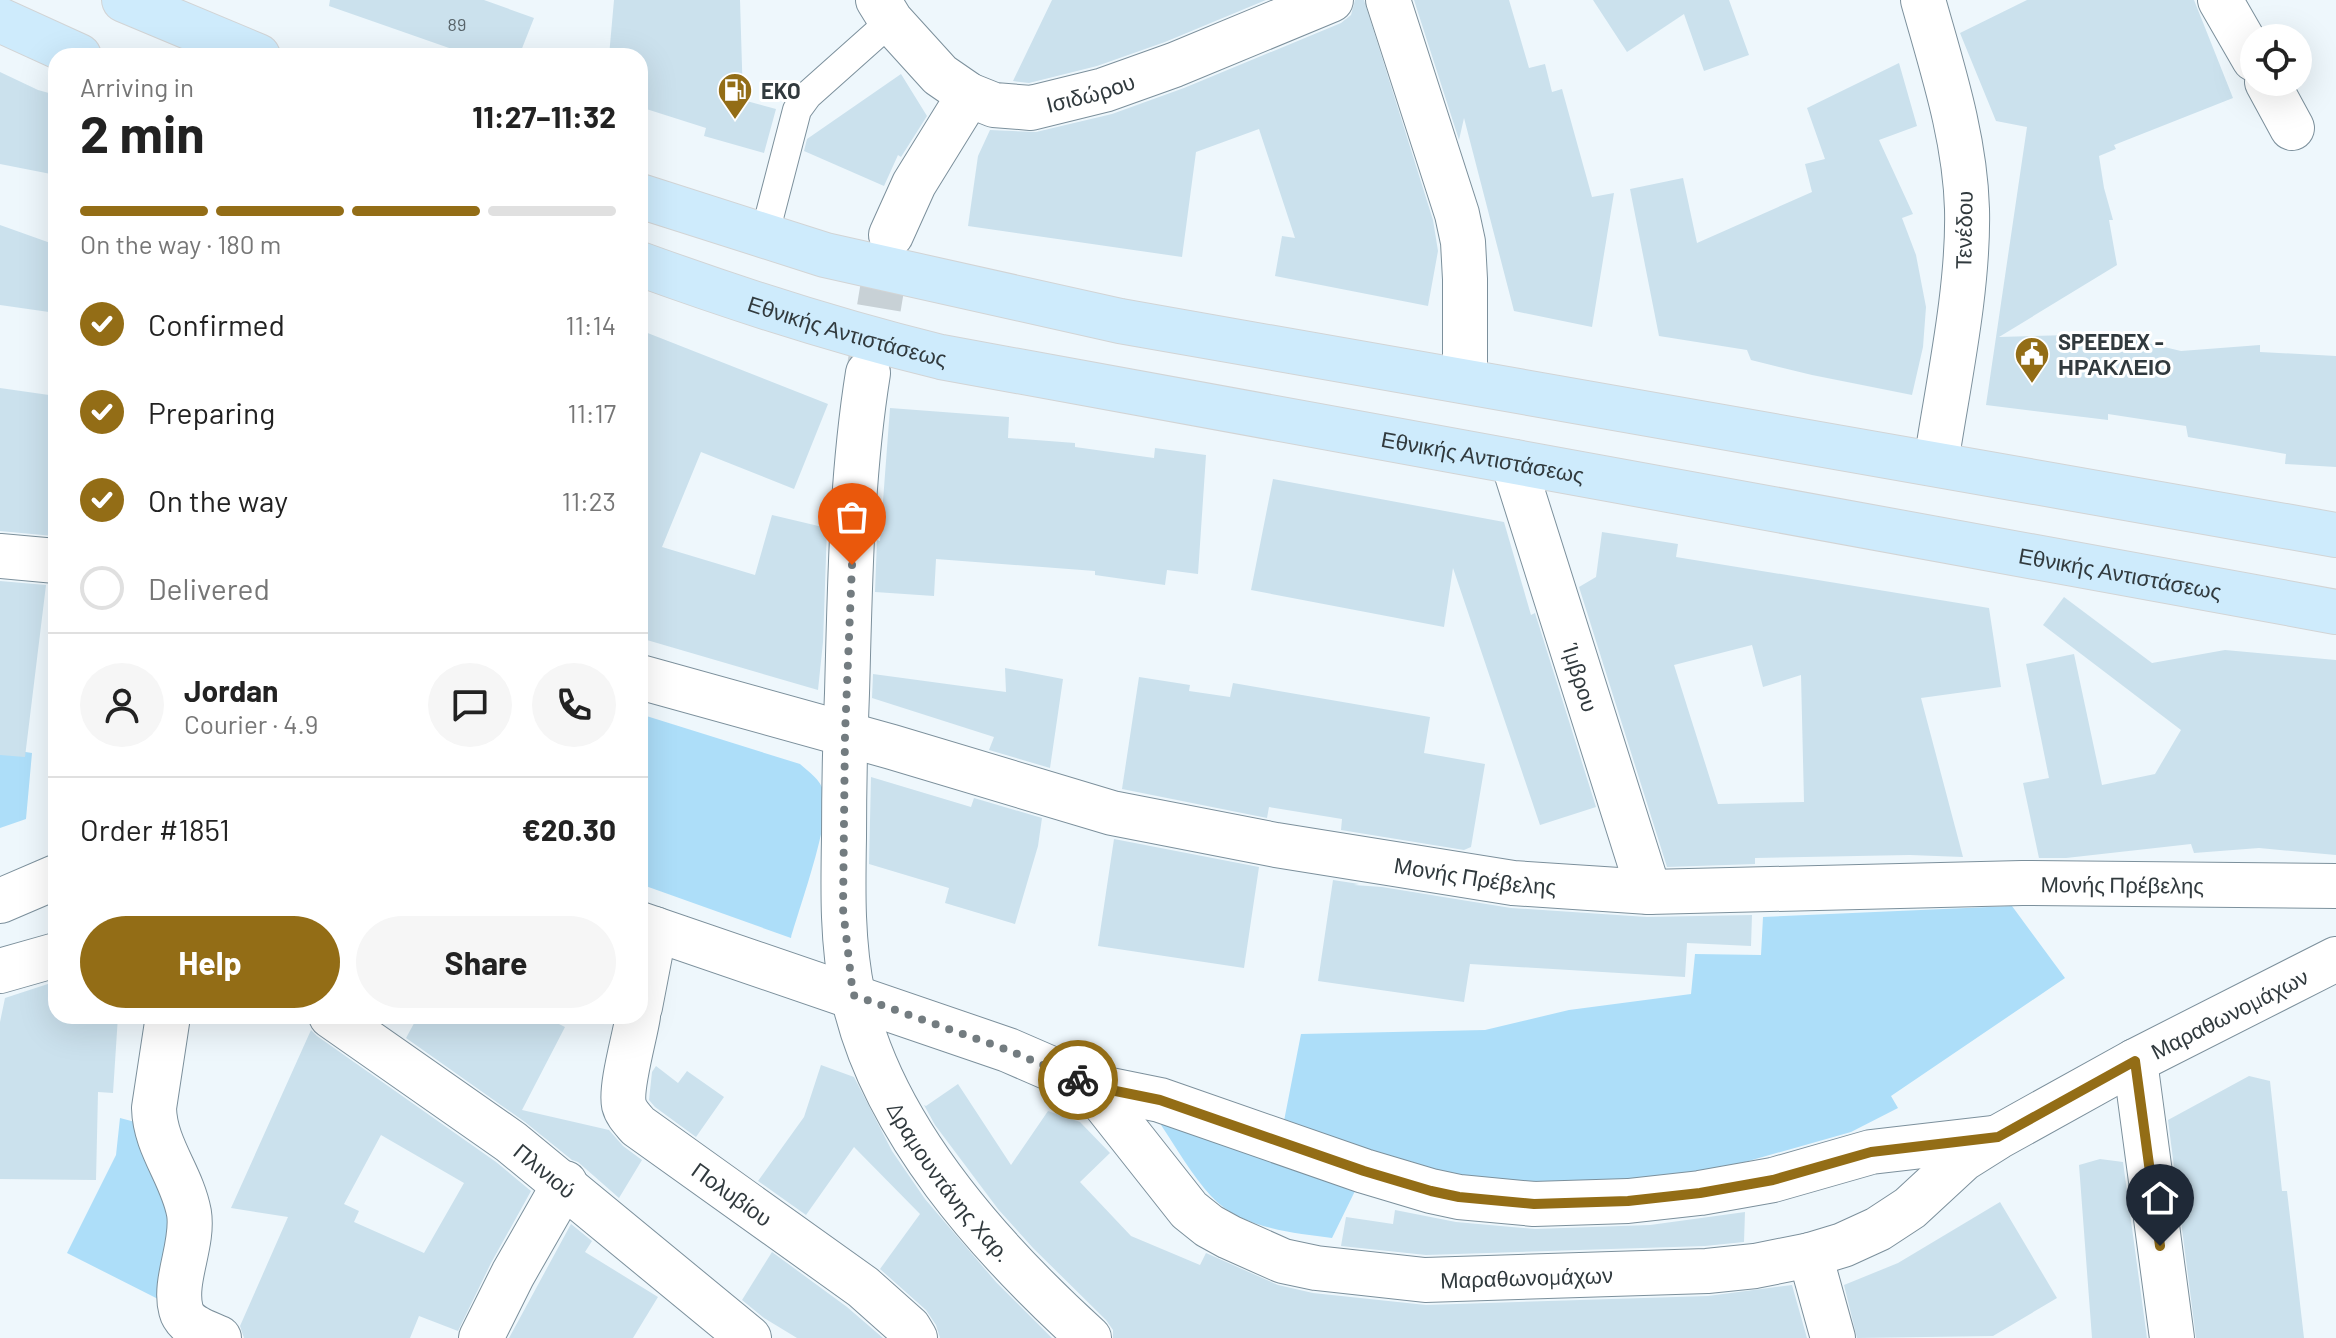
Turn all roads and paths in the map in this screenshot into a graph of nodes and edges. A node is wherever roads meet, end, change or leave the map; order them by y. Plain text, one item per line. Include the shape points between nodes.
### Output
1 (124, 0) edge
2 (1331, 0) edge
3 (1388, 0) edge
4 (1923, 0) edge
5 (2220, 0) edge
6 (885, 10) edge
7 (0, 20) edge
8 (2240, 35) edge
9 (61, 48) edge
10 (239, 48) edge
11 (969, 95) junction
12 (2275, 96) edge
13 (2292, 128) dead end
14 (648, 199) edge
15 (891, 235) tunnel mouth
16 (764, 237) junction
17 (648, 267) edge
18 (868, 373) tunnel mouth
19 (1465, 381) junction
20 (1513, 462) junction
21 (1936, 463) junction
22 (2336, 535) edge
23 (0, 556) edge
24 (48, 560) edge
25 (2336, 612) edge
26 (648, 679) edge
27 (845, 734) junction
28 (48, 880) edge
29 (2336, 886) edge
30 (1649, 892) junction
31 (0, 901) edge
32 (648, 927) edge
33 (48, 957) edge
34 (2336, 959) edge
35 (0, 971) edge
36 (853, 995) junction
37 (167, 1024) edge
38 (342, 1024) edge
39 (636, 1024) edge
40 (2135, 1061) junction
41 (1091, 1086) junction
42 (1998, 1137) junction
43 (565, 1183) junction
44 (1810, 1255) junction
45 (219, 1338) edge
46 (481, 1338) edge
47 (749, 1338) edge
48 (915, 1338) edge
49 (1089, 1338) edge
50 (1833, 1338) edge
51 (2172, 1338) edge

1 - 10 main road
2 - 11 street, Ισιδώρου via 1104,90 1031,108 994,105
3 - 19 street via 1463,242
4 - 21 street, Τενέδου via 1954,112 1967,208
5 - 8 street
6 - 11 street, Ισιδώρου via 940,75
6 - 16 lane via 797,110
7 - 9 main road
11 - 15 street via 914,184
12 - 13 street
14 - 16 main road
16 - 19 main road via 1120,321
17 - 20 main road, Εθνικής Αντιστάσεως via 808,321 941,357
18 - 27 street, Δραμουντάνης Χαρ. via 857,456
19 - 21 main road
20 - 25 main road, Εθνικής Αντιστάσεως
20 - 30 street, Ίμβρου
21 - 22 main road
23 - 24 street
26 - 27 street, Μονής Πρέβελης
27 - 30 street, Μονής Πρέβελης via 1166,825 1499,882
27 - 36 street, Δραμουντάνης Χαρ. via 843,909
28 - 31 street
29 - 30 street, Μονής Πρέβελης via 2022,883
32 - 36 street, Μαραθωνομάχων
33 - 35 street
34 - 40 street, Μαραθωνομάχων
36 - 41 street, Μαραθωνομάχων
36 - 49 street, Δραμουντάνης Χαρ. via 884,1080 946,1186 1004,1254
37 - 45 street via 154,1108 160,1143 188,1211 180,1307 186,1320
38 - 43 street, Πλινιού
39 - 48 street, Πολυβίου via 623,1096 638,1126 863,1287
40 - 42 street, Μαραθωνομάχων
40 - 51 street
41 - 42 street, Μαραθωνομάχων via 1160,1100 1431,1191 1534,1204 1700,1193 1773,1180 1871,1152
41 - 44 street, Μαραθωνομάχων via 1189,1210 1219,1232 1283,1261 1379,1276 1460,1281 1707,1271
42 - 44 street, Μαραθωνομάχων via 1878,1229
43 - 46 street
43 - 47 street, Πλινιού
44 - 50 street

